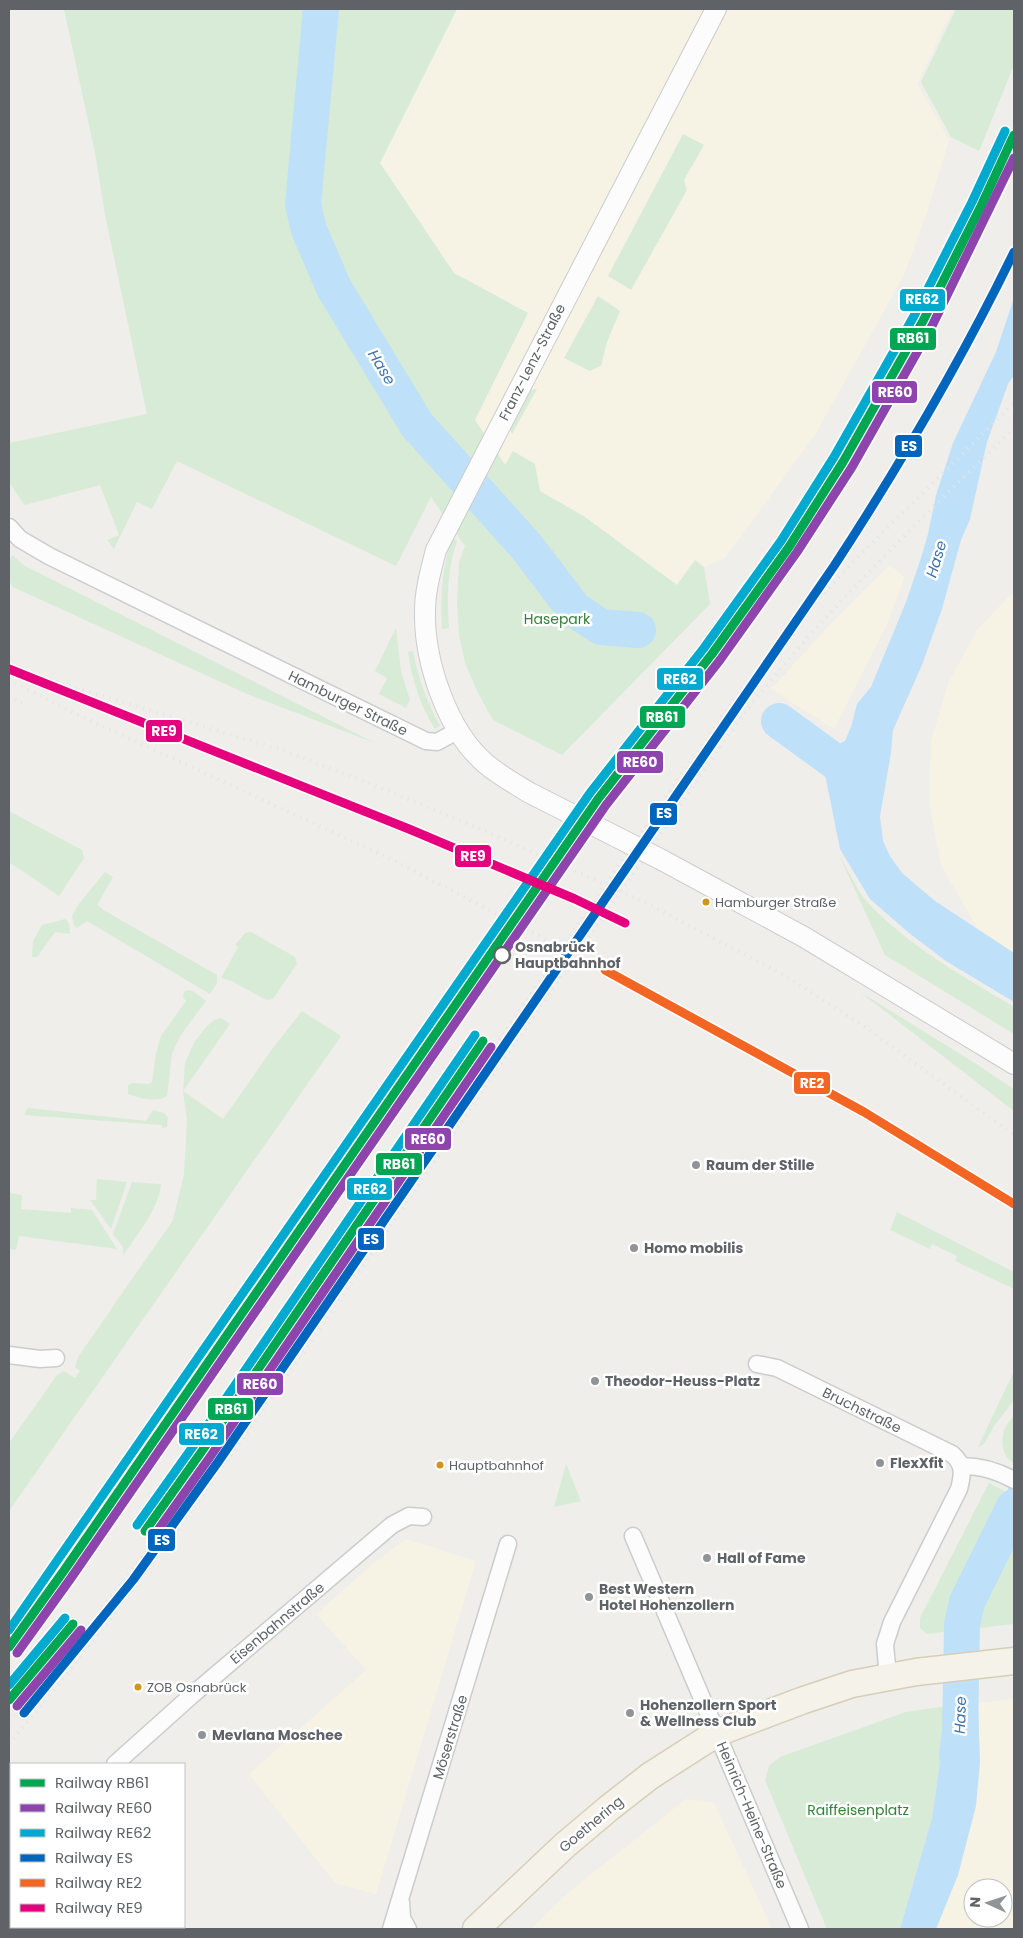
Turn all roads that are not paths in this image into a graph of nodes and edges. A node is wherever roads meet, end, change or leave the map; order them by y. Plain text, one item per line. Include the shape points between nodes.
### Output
1 (716, 9) edge
2 (9, 527) edge
3 (459, 730) junction
4 (1014, 1064) edge
5 (9, 1355) edge
6 (56, 1358) dead end
7 (757, 1364) dead end
8 (957, 1460) junction
9 (1009, 1478) edge
10 (423, 1517) dead end
11 (633, 1536) dead end
12 (508, 1544) dead end
13 (1014, 1661) edge
14 (888, 1677) junction
15 (717, 1733) junction
16 (116, 1763) edge
17 (400, 1900) junction
18 (391, 1929) edge
19 (408, 1929) edge
20 (476, 1929) edge
21 (800, 1929) edge

1 - 3 street, Franz-Lenz-Straße via 436,550 425,611 427,639 444,703
2 - 3 street, Hamburger Straße via 20,539 48,556 426,741 437,742
3 - 4 street, bridge via 485,763 528,792 804,937
5 - 6 street
7 - 8 street, Bruchstraße via 777,1368
8 - 9 street, Bruchstraße via 992,1469
8 - 14 street via 959,1489 892,1622 885,1644
10 - 16 street, Eisenbahnstraße via 409,1516 392,1525
11 - 15 street, Heinrich-Heine-Straße
12 - 17 street, Möserstraße
13 - 14 main road, Goethering
14 - 15 main road, Goethering via 852,1684
15 - 20 main road, Goethering via 650,1776 609,1808
15 - 21 street, Heinrich-Heine-Straße
17 - 18 street, Möserstraße
17 - 19 street via 402,1918

